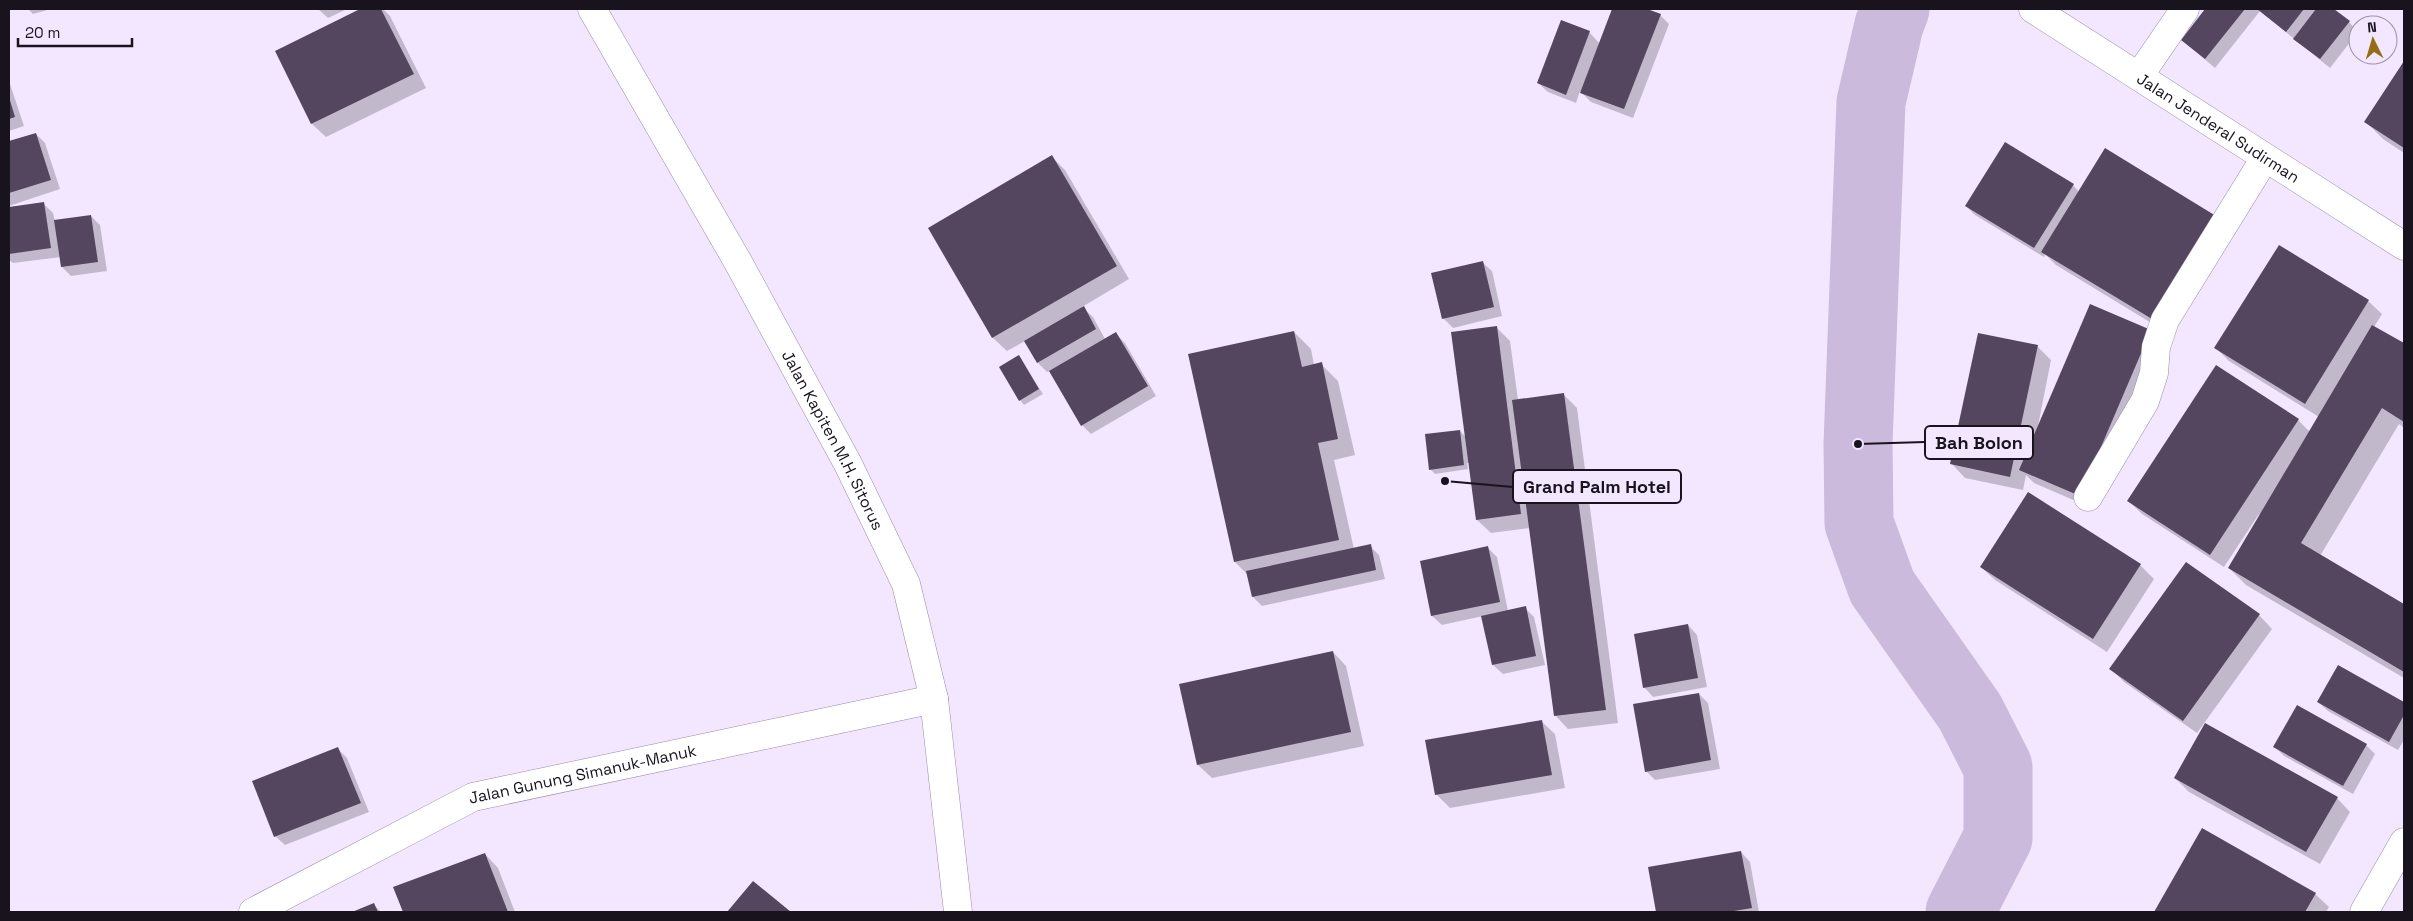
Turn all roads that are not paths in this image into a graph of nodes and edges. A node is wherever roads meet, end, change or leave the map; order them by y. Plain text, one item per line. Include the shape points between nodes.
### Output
1 (2033, 9) edge
2 (2185, 9) edge
3 (601, 12) edge
4 (2139, 76) junction
5 (2265, 158) junction
6 (2404, 246) edge
7 (2088, 497) dead end
8 (934, 699) junction
9 (2404, 842) edge
10 (253, 912) edge
11 (958, 912) edge
12 (2364, 912) edge

1 - 4 street, Jalan Jenderal Sudirman
2 - 4 street
3 - 8 street, Jalan Kapiten M.H. Sitorus via 848,464 906,584
4 - 5 street, Jalan Jenderal Sudirman
5 - 6 street, Jalan Jenderal Sudirman
5 - 7 street via 2165,320 2156,347 2154,373 2144,401
8 - 10 street, Jalan Gunung Simanuk-Manuk via 473,797
8 - 11 street, Jalan Kapiten M.H. Sitorus
9 - 12 street

